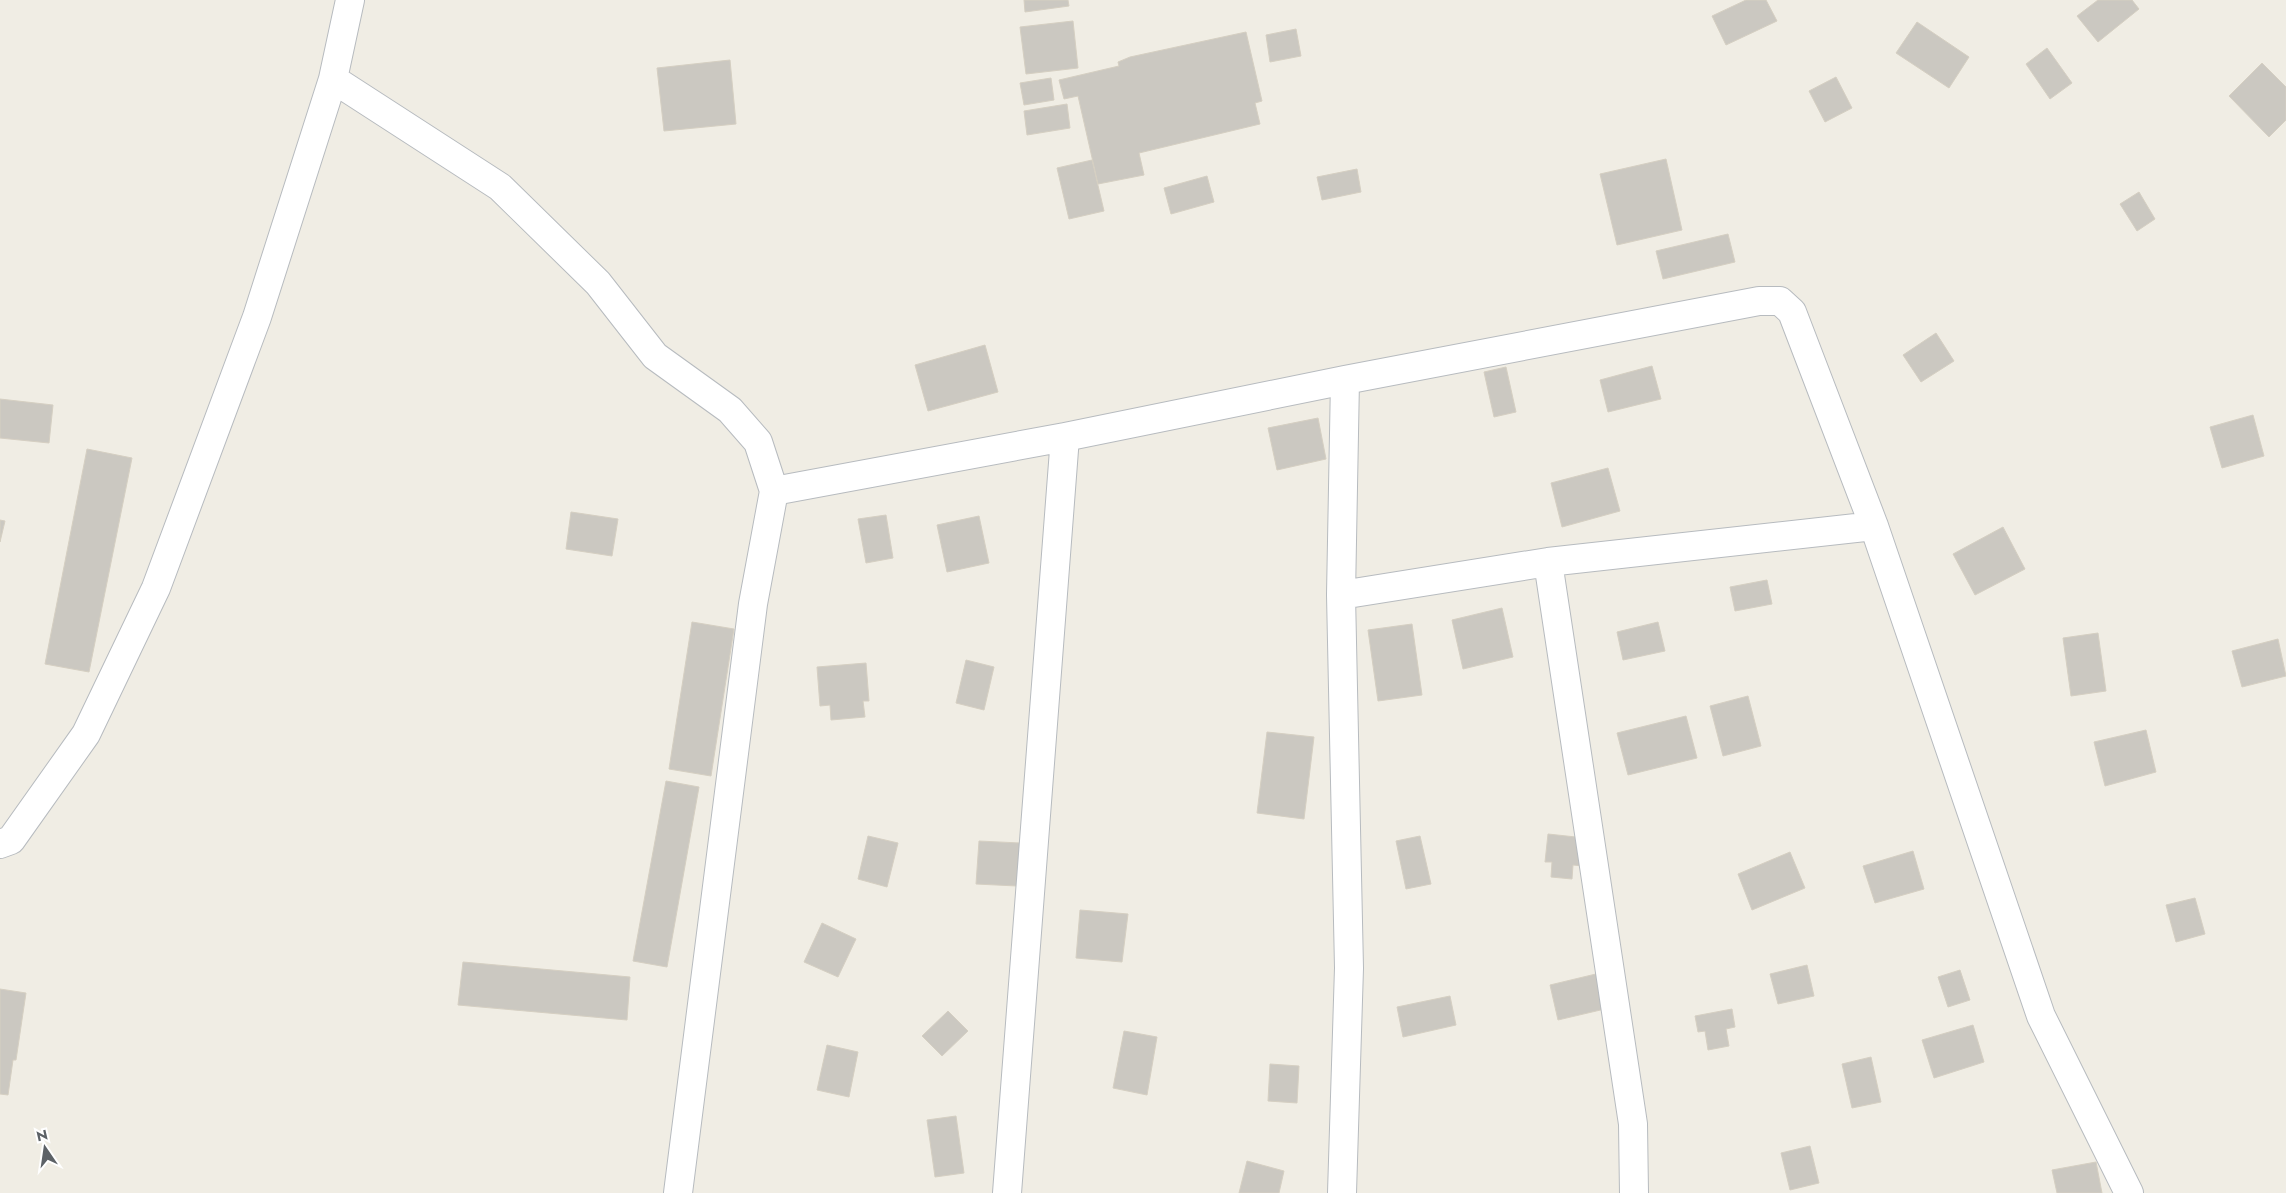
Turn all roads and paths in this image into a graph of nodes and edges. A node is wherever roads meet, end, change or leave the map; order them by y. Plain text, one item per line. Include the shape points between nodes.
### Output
1 (350, 0) edge
2 (333, 79) junction
3 (1344, 380) junction
4 (1065, 437) junction
5 (774, 491) junction
6 (1874, 526) junction
7 (1548, 562) junction
8 (1341, 595) junction
9 (0, 844) edge
10 (678, 1193) edge
11 (1007, 1193) edge
12 (1342, 1193) edge
13 (1634, 1193) edge
14 (2129, 1193) edge

1 - 2 street
2 - 5 street via 500,187 598,283 655,356 730,410 758,442
2 - 9 street via 257,317 156,588 86,734 11,840
3 - 4 street
3 - 6 street via 1759,301 1780,301 1792,312
3 - 8 street
4 - 5 street
4 - 11 street
5 - 10 street via 754,604
6 - 7 street
6 - 14 street via 2041,1016
7 - 8 street
7 - 13 street via 1633,1124
8 - 12 street via 1349,968

